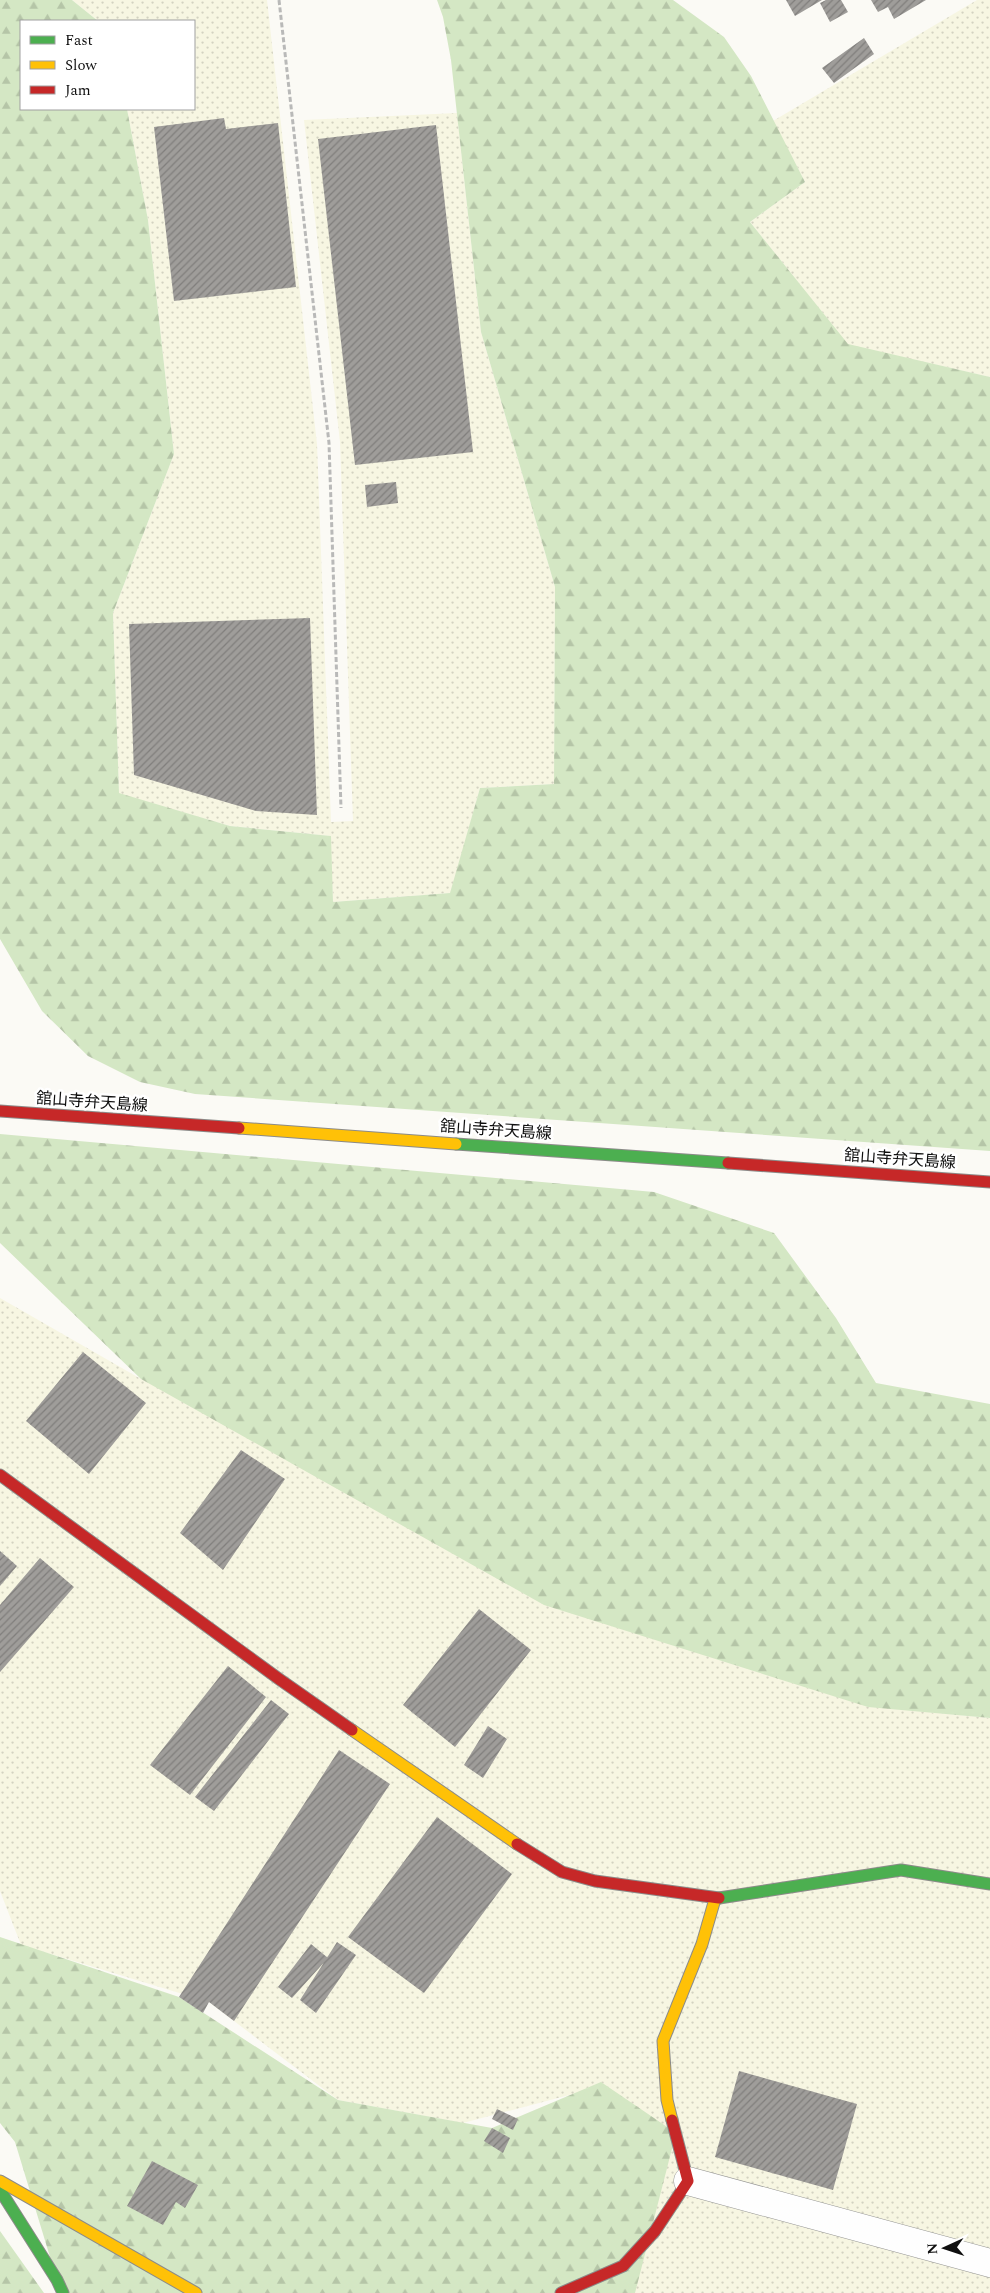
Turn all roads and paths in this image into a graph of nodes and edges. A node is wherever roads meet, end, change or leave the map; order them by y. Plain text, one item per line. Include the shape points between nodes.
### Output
1 (279, 0) edge
2 (341, 808) dead end
3 (0, 1111) edge
4 (990, 1182) edge
5 (0, 1475) edge
6 (990, 1884) edge
7 (715, 1900) junction
8 (0, 2181) edge
9 (688, 2181) junction
10 (0, 2190) edge
11 (990, 2263) edge
12 (62, 2293) edge
13 (196, 2293) edge
14 (561, 2293) edge

1 - 2 path via 329,443
3 - 4 street, 舘山寺弁天島線
5 - 7 street via 280,1679 562,1872 595,1881
6 - 7 street via 901,1870
7 - 9 street via 702,1944 663,2041 667,2100
8 - 13 street
9 - 11 street
9 - 14 street via 655,2231 623,2266
10 - 12 street

